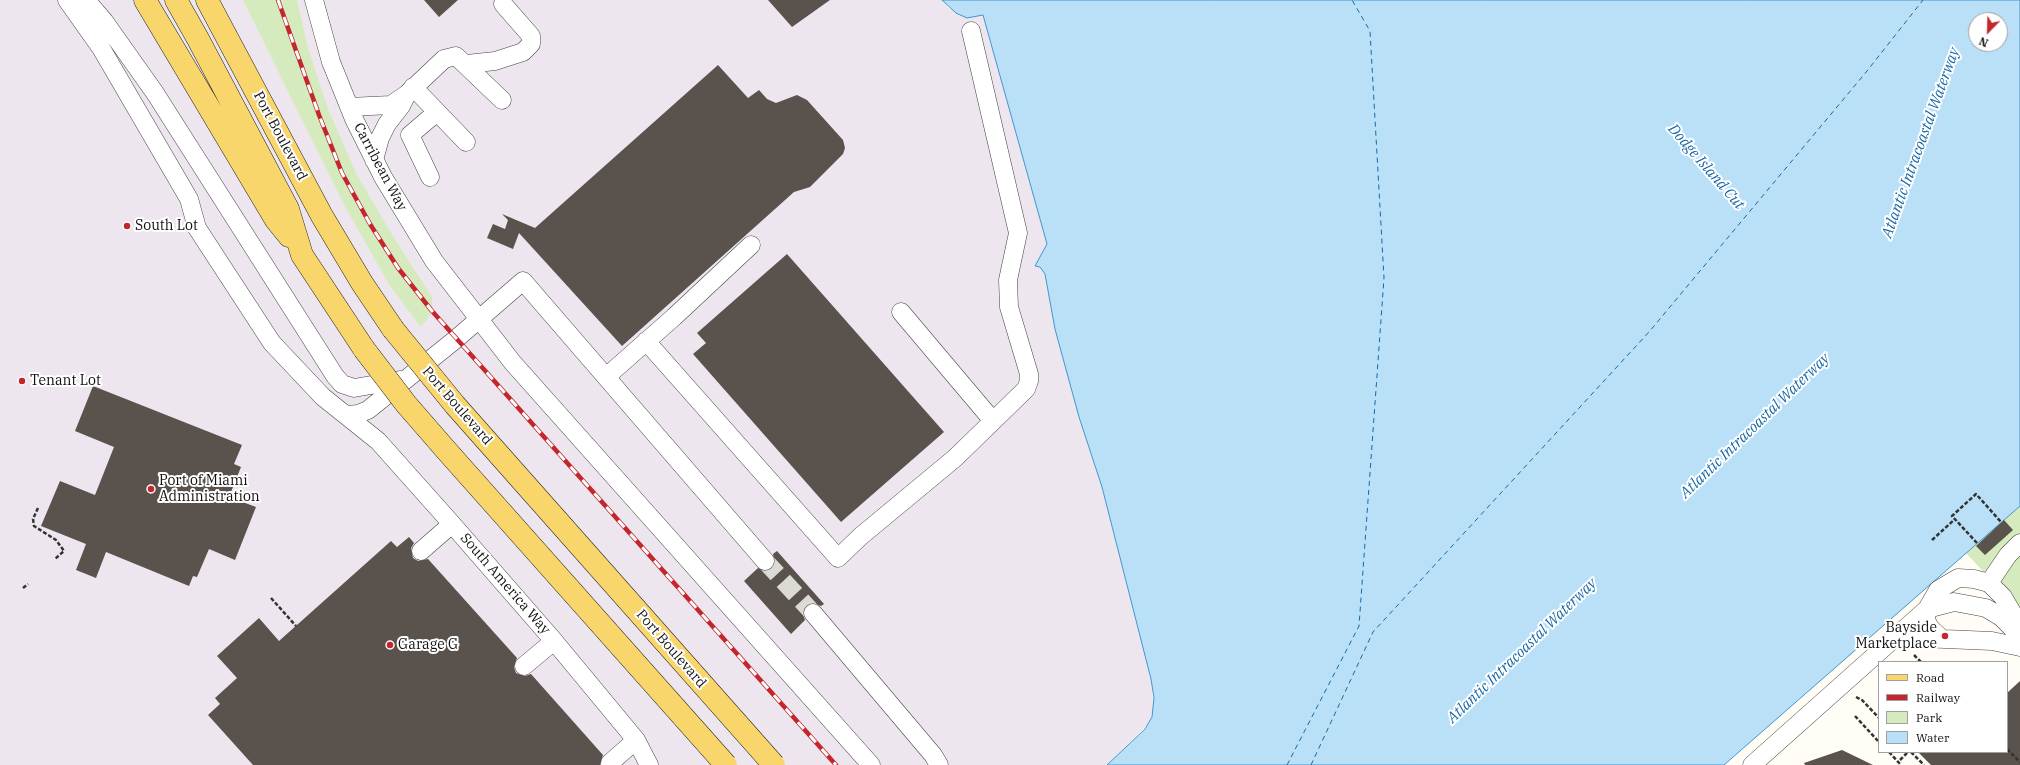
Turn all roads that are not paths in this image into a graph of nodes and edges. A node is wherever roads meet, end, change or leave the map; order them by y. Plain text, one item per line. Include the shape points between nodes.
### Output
1 (67, 0) edge
2 (86, 0) edge
3 (145, 0) edge
4 (176, 0) edge
5 (207, 0) edge
6 (314, 0) edge
7 (503, 4) dead end
8 (971, 31) dead end
9 (467, 64) junction
10 (410, 90) junction
11 (502, 100) dead end
12 (349, 107) junction
13 (437, 112) junction
14 (466, 142) dead end
15 (374, 160) junction
16 (430, 177) dead end
17 (751, 244) dead end
18 (302, 255) junction
19 (901, 312) dead end
20 (479, 318) junction
21 (646, 341) junction
22 (606, 376) junction
23 (405, 380) junction
24 (347, 415) junction
25 (993, 420) junction
26 (452, 524) junction
27 (2020, 543) edge
28 (422, 551) dead end
29 (766, 562) tunnel mouth
30 (1989, 583) junction
31 (1927, 609) junction
32 (813, 613) tunnel mouth
33 (2020, 626) edge
34 (2020, 636) edge
35 (1894, 639) junction
36 (1942, 639) junction
37 (554, 640) junction
38 (2020, 648) edge
39 (524, 666) dead end
40 (636, 740) junction
41 (610, 763) dead end
42 (650, 764) edge
43 (726, 765) edge
44 (774, 765) edge
45 (871, 765) edge
46 (939, 765) edge
47 (1752, 765) edge

1 - 24 street, South America Way via 101,48 189,199 198,228 272,343 323,397
2 - 23 street via 155,93 335,376 342,384 354,388
3 - 18 main road via 276,220
4 - 18 main road, Port Boulevard via 288,209
5 - 44 main road, Port Boulevard, bridge via 322,216 393,329 455,405
6 - 12 street, Carribean Way via 331,62
7 - 9 street via 531,36 531,44 523,52 495,61
8 - 25 street via 1018,233 1008,280 1009,306 1029,374 1026,389
9 - 10 street via 456,56 444,59
9 - 11 street
10 - 12 street via 391,105
10 - 13 street
10 - 15 street via 387,124
12 - 15 street, Carribean Way
13 - 14 street
13 - 16 street via 410,135
15 - 20 street, Carribean Way via 434,261
17 - 21 street
18 - 43 main road, Port Boulevard, bridge via 364,350 406,404
19 - 25 street
20 - 22 street via 523,281
20 - 23 street
20 - 45 street, Carribean Way via 513,363
21 - 22 street
21 - 25 street via 838,558 955,458
22 - 29 street
23 - 24 street via 368,410
24 - 26 street, South America Way via 378,441
26 - 28 street
26 - 37 street, South America Way
27 - 30 street
30 - 31 street via 1958,578 1938,590
30 - 33 street via 2003,597
31 - 34 street via 1954,602 1979,606 2001,617
31 - 35 street
31 - 36 street via 1926,620 1930,628
32 - 46 street via 934,755
35 - 36 street
35 - 47 street
36 - 38 street via 1992,641
37 - 39 street
37 - 40 street, South America Way
40 - 41 street
40 - 42 street, South America Way

